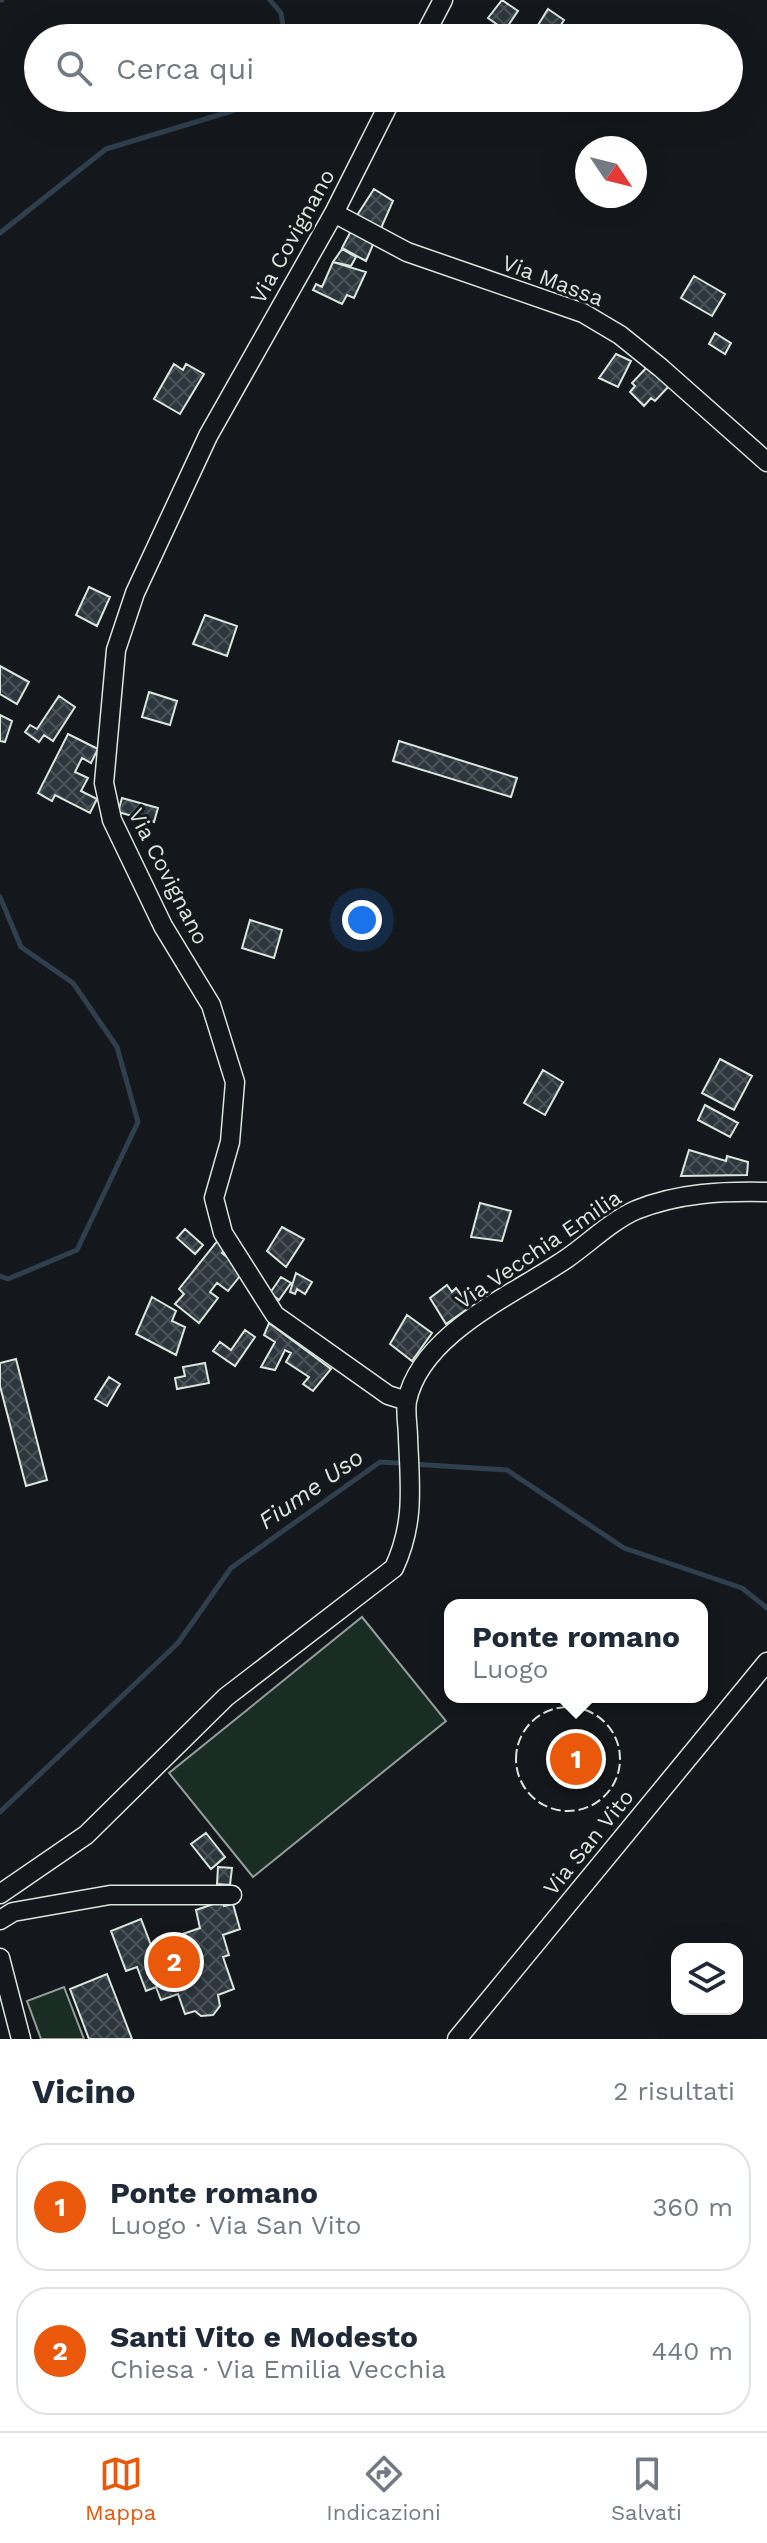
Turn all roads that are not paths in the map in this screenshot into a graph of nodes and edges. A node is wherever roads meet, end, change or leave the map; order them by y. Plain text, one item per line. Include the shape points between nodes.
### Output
1 (443, 0) edge
2 (430, 24) edge
3 (385, 112) edge
4 (334, 213) junction
5 (767, 462) edge
6 (767, 1192) edge
7 (407, 1401) junction
8 (761, 1669) edge
9 (0, 1894) edge
10 (232, 1895) dead end
11 (0, 1920) edge
12 (0, 1958) edge
13 (21, 2039) edge
14 (457, 2039) edge

1 - 2 street
3 - 4 street, Via Covignano
4 - 5 street, Via Massa via 407,252 583,313 630,343
4 - 7 street, Via Covignano via 208,436 135,593 116,650 104,783 112,820 163,926 211,1005 235,1082 230,1142 214,1198 223,1233 275,1315 388,1395
6 - 7 street, Via Vecchia Emilia via 683,1195 633,1211 494,1302 445,1341
7 - 9 street, Via Vecchia Emilia via 408,1538 394,1568 226,1697 86,1835
8 - 14 street, Via San Vito
10 - 11 street via 110,1895 13,1912
12 - 13 street

